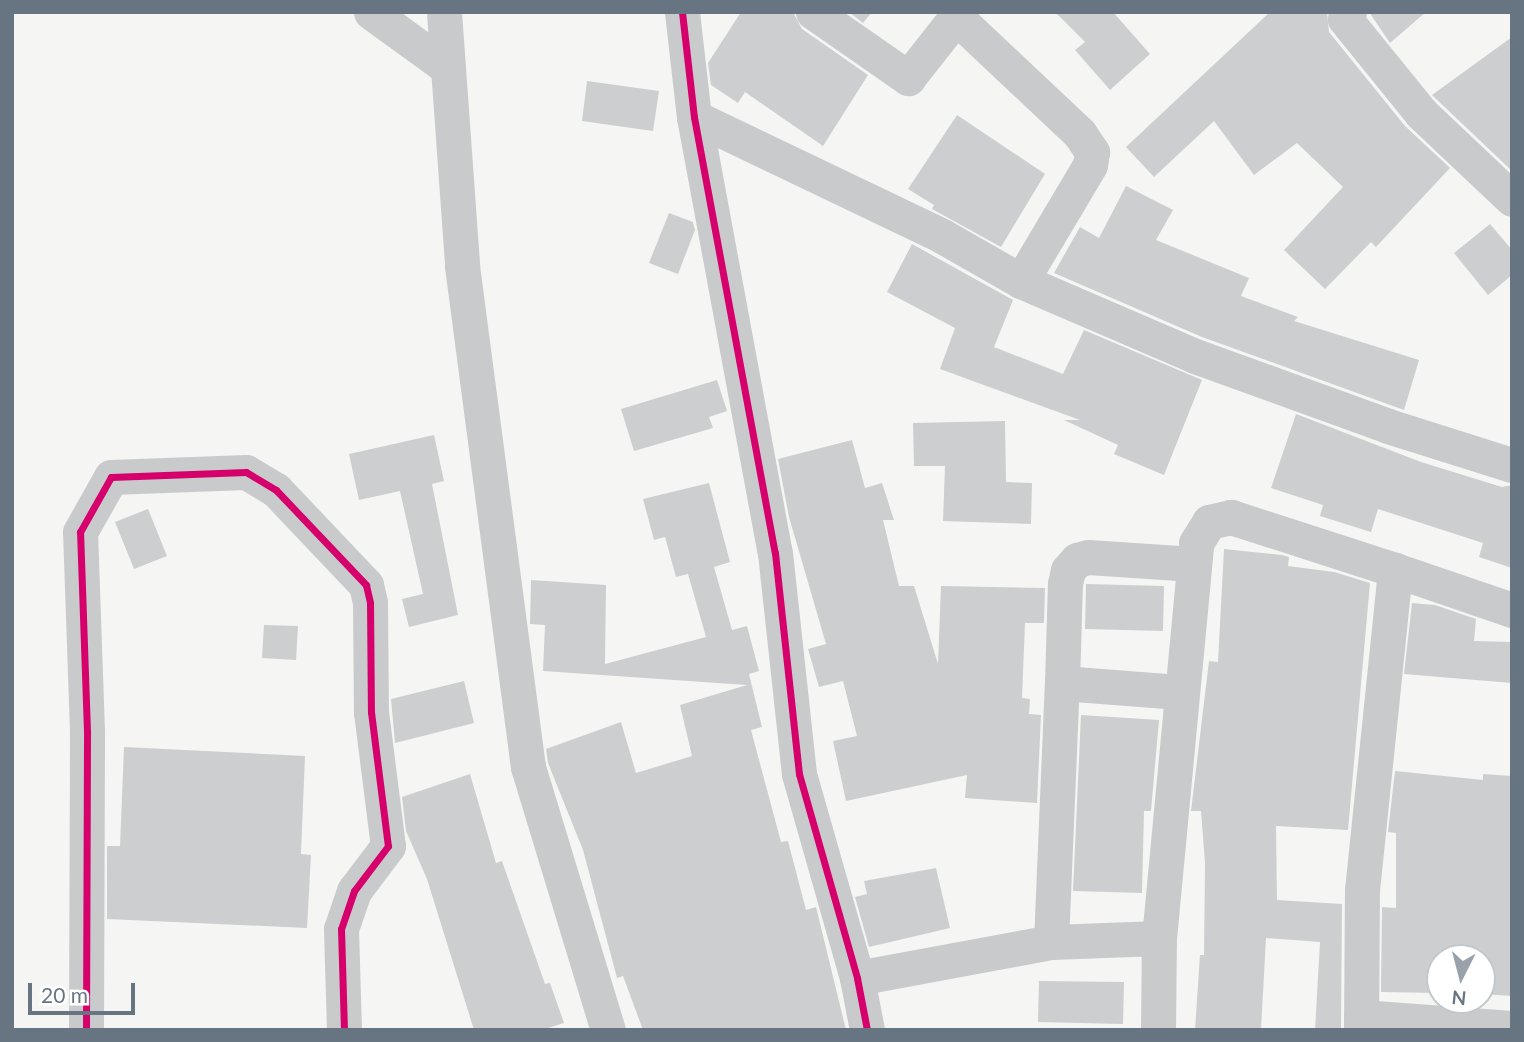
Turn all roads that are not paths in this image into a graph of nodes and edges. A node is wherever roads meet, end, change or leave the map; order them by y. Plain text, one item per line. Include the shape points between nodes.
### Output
1 (371, 12) edge
2 (444, 12) edge
3 (682, 12) edge
4 (813, 12) edge
5 (1349, 12) edge
6 (955, 14) edge
7 (448, 68) junction
8 (694, 117) junction
9 (1512, 199) edge
10 (1021, 281) junction
11 (1512, 465) edge
12 (1194, 564) junction
13 (1395, 570) junction
14 (1512, 610) edge
15 (1062, 683) junction
16 (1179, 692) junction
17 (1159, 937) junction
18 (1051, 942) junction
19 (857, 978) junction
20 (1361, 1023) edge
21 (1512, 1027) edge
22 (86, 1030) edge
23 (344, 1030) edge
24 (608, 1030) edge
25 (867, 1030) edge
26 (1158, 1030) edge

1 - 7 street
2 - 7 street
3 - 8 street
4 - 6 street via 908,78
5 - 9 street via 1345,19 1421,113
6 - 10 street via 1080,134 1092,152 1090,165
7 - 24 street via 462,266 528,767
8 - 10 street via 942,236
8 - 19 street via 775,553 799,774
10 - 11 street via 1195,356
12 - 13 street via 1196,543 1209,522 1231,517
12 - 15 street via 1077,560 1068,570 1064,592
12 - 16 street
13 - 14 street
13 - 20 street via 1362,890
15 - 16 street
15 - 18 street
16 - 17 street
17 - 18 street
17 - 26 street
18 - 19 street
19 - 25 street
20 - 21 street
22 - 23 street via 87,731 80,532 111,477 246,472 276,490 366,585 370,603 371,712 388,846 354,891 341,929

